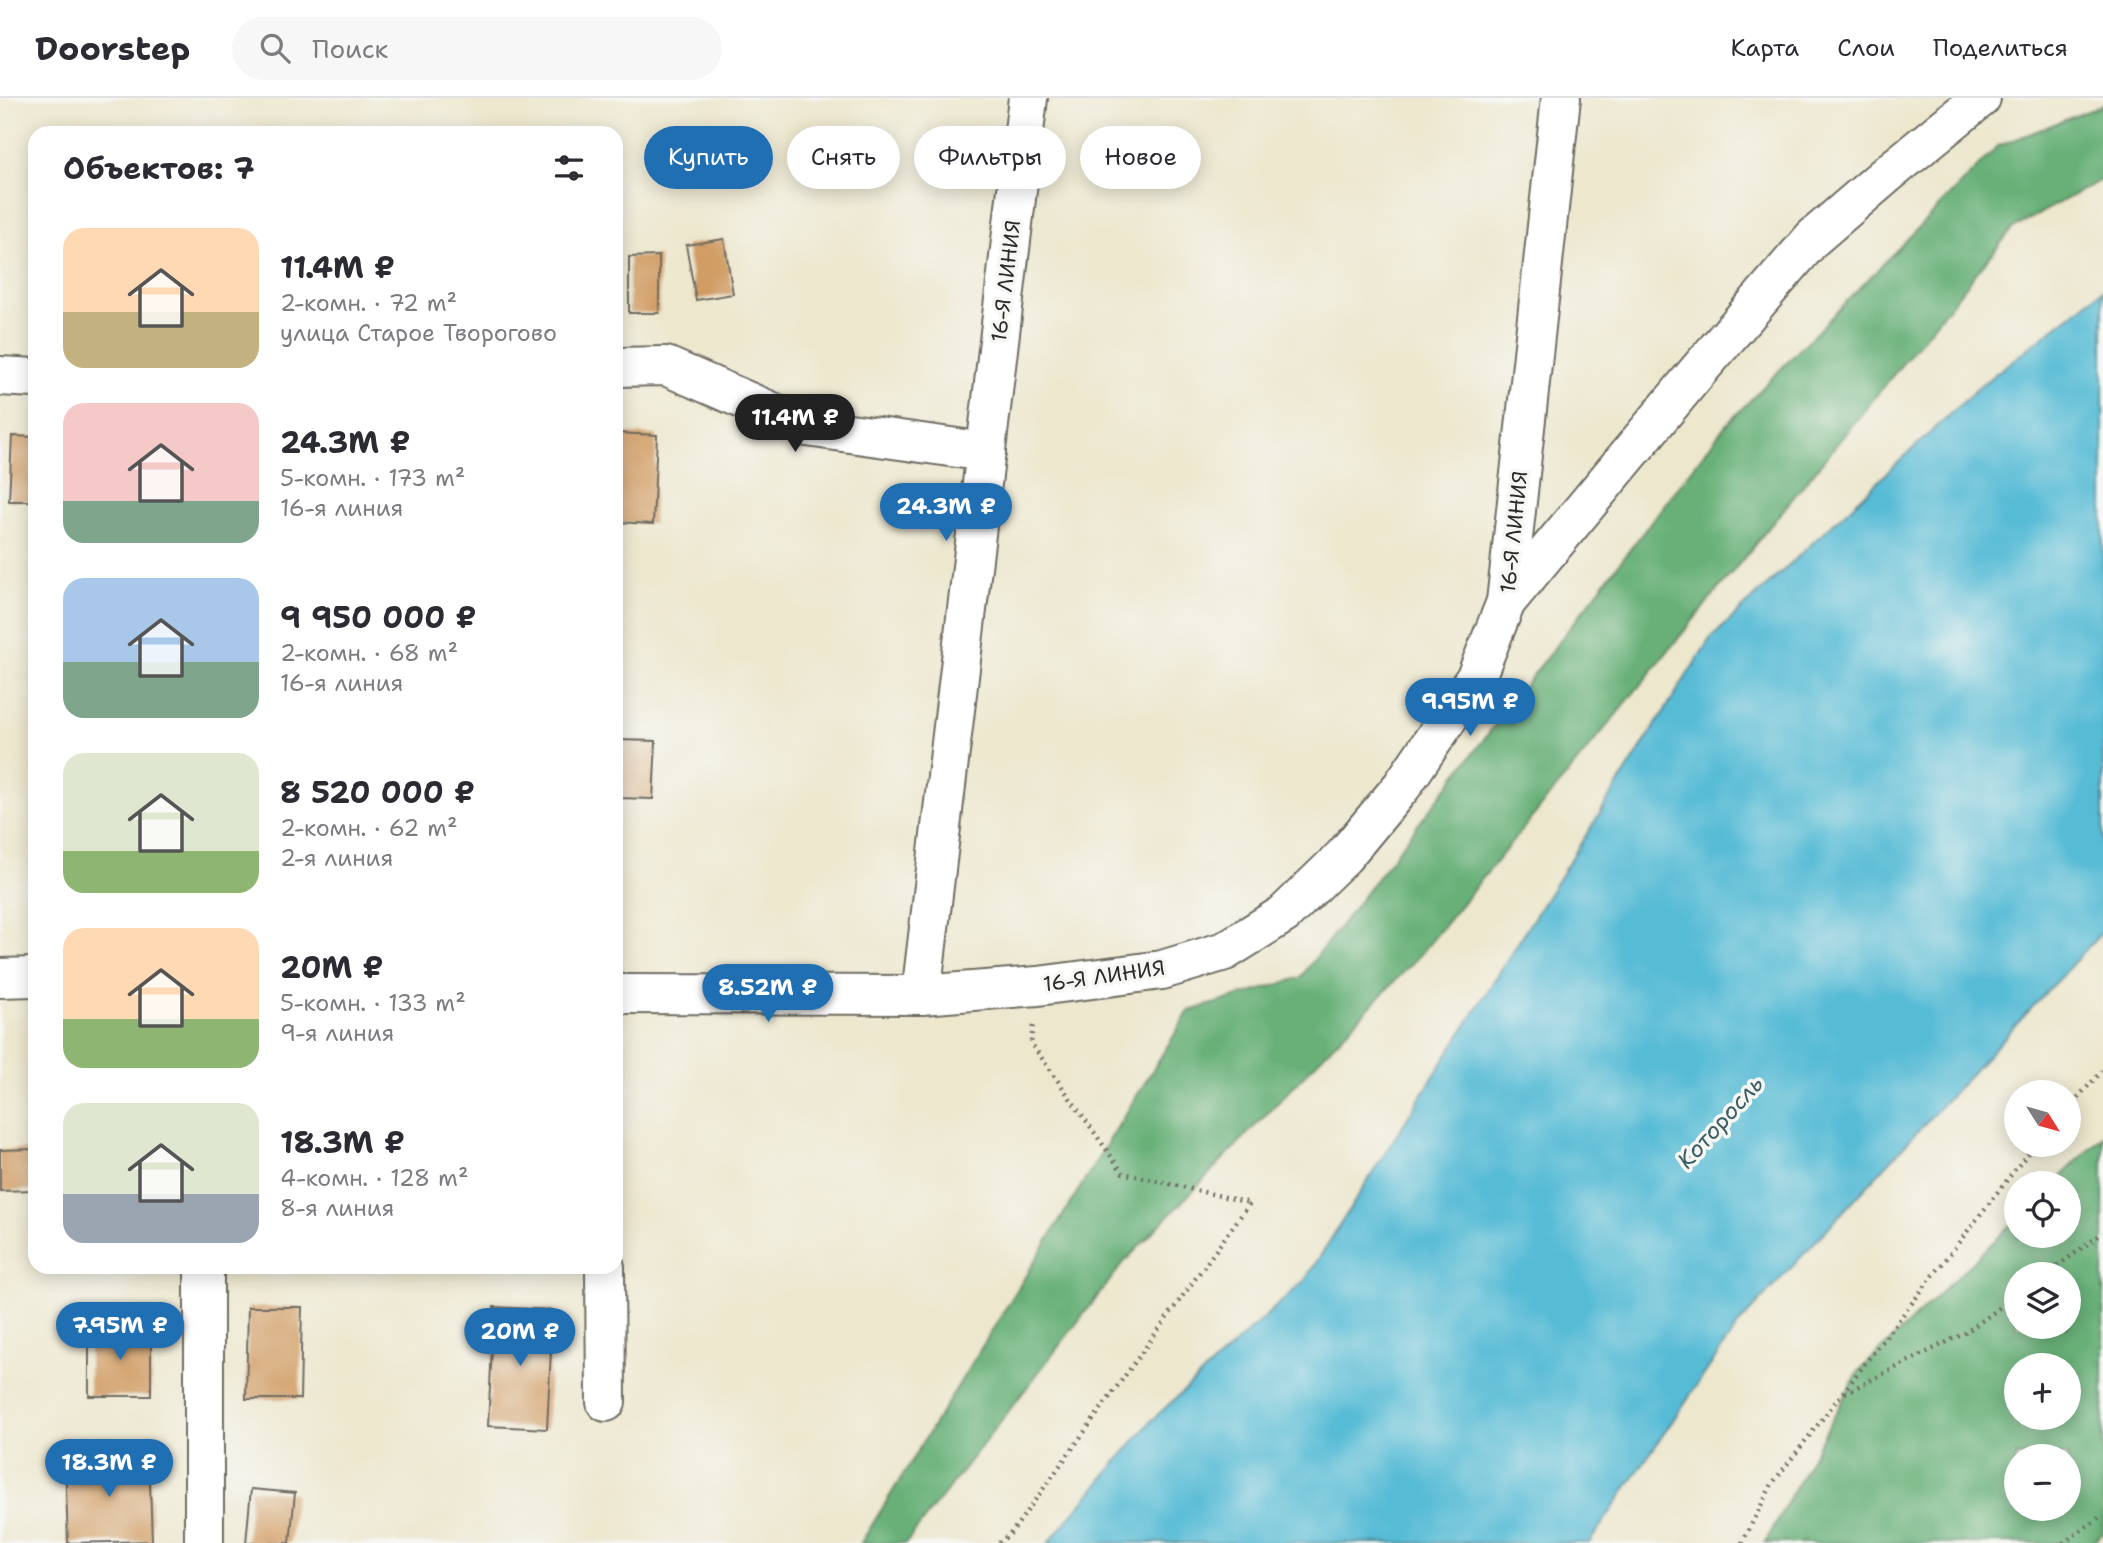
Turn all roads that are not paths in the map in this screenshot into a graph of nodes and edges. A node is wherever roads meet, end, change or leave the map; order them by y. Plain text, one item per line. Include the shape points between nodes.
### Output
1 (1028, 98) edge
2 (1561, 98) edge
3 (1981, 98) edge
4 (623, 368) edge
5 (0, 376) edge
6 (28, 378) edge
7 (986, 453) junction
8 (1506, 602) junction
9 (28, 977) edge
10 (0, 978) edge
11 (623, 994) edge
12 (921, 995) junction
13 (204, 1274) edge
14 (605, 1274) edge
15 (606, 1402) dead end
16 (204, 1543) edge

1 - 7 street, 16-Я ЛИНИЯ
2 - 8 street, 16-Я ЛИНИЯ
3 - 8 street via 1813,238
4 - 7 street via 666,366 807,427
5 - 6 street
7 - 12 street, 16-Я ЛИНИЯ
8 - 12 street, 16-Я ЛИНИЯ via 1476,677 1402,786 1344,856 1284,914 1225,951 1162,970
9 - 10 street
11 - 12 street
13 - 16 street
14 - 15 street

